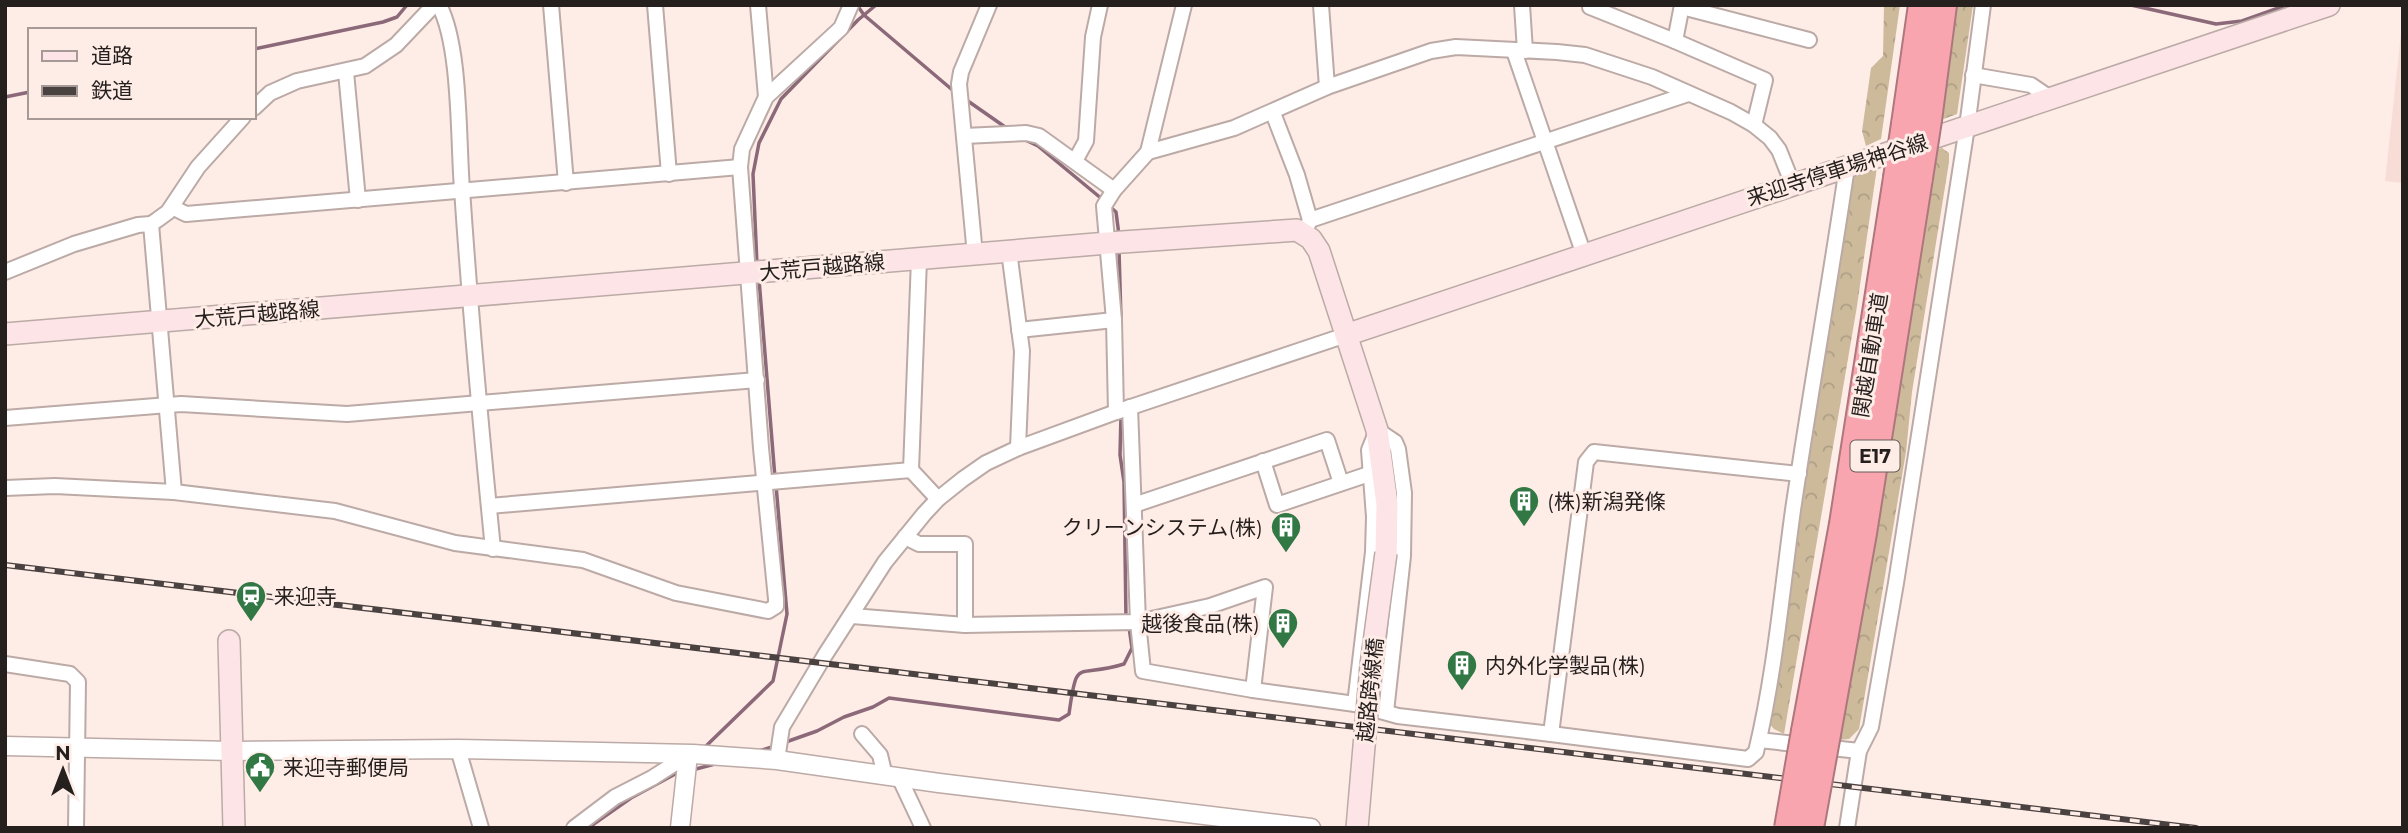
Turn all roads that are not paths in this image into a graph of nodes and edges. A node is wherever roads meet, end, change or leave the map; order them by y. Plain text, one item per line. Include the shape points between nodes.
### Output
1 (436, 5) edge
2 (551, 5) edge
3 (655, 5) edge
4 (758, 5) edge
5 (851, 5) edge
6 (989, 5) edge
7 (1100, 5) edge
8 (1185, 5) edge
9 (1321, 5) edge
10 (1522, 5) edge
11 (1590, 5) edge
12 (1922, 5) edge
13 (1943, 5) edge
14 (1983, 5) edge
15 (2329, 5) edge
16 (1682, 6) edge
17 (2285, 13) edge
18 (1809, 40) dead end
19 (1675, 41) junction
20 (1519, 51) junction
21 (346, 72) junction
22 (1973, 75) junction
23 (1327, 87) junction
24 (1688, 94) junction
25 (765, 97) junction
26 (2050, 98) junction
27 (256, 106) edge
28 (1273, 113) junction
29 (241, 119) edge
30 (1916, 122) junction
31 (1754, 125) junction
32 (1967, 127) junction
33 (964, 136) junction
34 (1545, 141) junction
35 (1148, 152) junction
36 (1075, 161) junction
37 (740, 167) junction
38 (1847, 167) junction
39 (669, 174) junction
40 (566, 183) junction
41 (1793, 185) junction
42 (1114, 190) junction
43 (462, 191) junction
44 (358, 200) junction
45 (172, 207) junction
46 (151, 224) junction
47 (1307, 226) junction
48 (1108, 243) junction
49 (1009, 251) junction
50 (975, 255) junction
51 (1584, 255) junction
52 (919, 259) junction
53 (5, 272) edge
54 (748, 274) junction
55 (471, 296) junction
56 (1114, 320) junction
57 (160, 323) junction
58 (1019, 330) junction
59 (5, 334) edge
60 (1346, 335) junction
61 (757, 380) junction
62 (480, 402) junction
63 (167, 404) junction
64 (1123, 410) junction
65 (5, 418) edge
66 (1377, 430) junction
67 (1018, 448) junction
68 (1263, 461) junction
69 (911, 470) junction
70 (1372, 473) junction
71 (1799, 474) junction
72 (765, 482) junction
73 (1341, 483) junction
74 (5, 488) edge
75 (174, 492) junction
76 (938, 499) junction
77 (1134, 505) junction
78 (489, 506) junction
79 (905, 537) junction
80 (493, 549) junction
81 (852, 615) junction
82 (1138, 622) junction
83 (965, 625) junction
84 (229, 641) dead end
85 (5, 664) edge
86 (1253, 690) junction
87 (1356, 704) junction
88 (1386, 712) junction
89 (1816, 732) junction
90 (862, 733) dead end
91 (1551, 734) junction
92 (1759, 740) junction
93 (5, 746) edge
94 (78, 748) junction
95 (458, 749) junction
96 (233, 751) junction
97 (1859, 751) junction
98 (691, 754) junction
99 (777, 760) junction
100 (892, 777) junction
101 (76, 828) edge
102 (234, 828) edge
103 (481, 828) edge
104 (574, 828) edge
105 (680, 828) edge
106 (923, 828) edge
107 (1311, 828) edge
108 (1357, 828) edge
109 (1788, 828) edge
110 (1810, 828) edge
111 (1847, 828) edge

1 - 21 street via 389,50
1 - 43 street via 449,31
2 - 40 street
3 - 39 street
4 - 25 street
5 - 25 street via 841,28
6 - 33 street via 961,72
7 - 36 street via 1093,37 1086,141
8 - 35 street
9 - 23 street
10 - 20 street
11 - 19 street
12 - 30 highway, 関越自動車道
13 - 30 highway, 関越自動車道
14 - 22 street
15 - 17 main road, 来迎寺停車場神谷線
16 - 18 street
16 - 19 street
17 - 26 main road, 来迎寺停車場神谷線
19 - 31 street via 1765,80
20 - 23 street via 1443,48
20 - 24 street via 1585,55
20 - 34 street
21 - 27 street via 297,81 270,93
21 - 44 street
22 - 26 street via 2031,85
22 - 32 street
23 - 28 street
24 - 31 street
24 - 34 street
25 - 37 street via 742,149
26 - 32 main road, 来迎寺停車場神谷線
28 - 35 street
28 - 47 street
29 - 45 street via 198,167
30 - 89 highway, 関越自動車道 / E17, bridge via 1845,511
31 - 41 street via 1779,150
32 - 38 main road, 来迎寺停車場神谷線
32 - 97 street via 1896,583 1871,727
33 - 36 street via 1026,132
33 - 50 street
34 - 47 street
34 - 51 street
35 - 42 street
36 - 42 street
37 - 39 street
37 - 54 street
38 - 41 main road, 来迎寺停車場神谷線
38 - 71 street
39 - 40 street
40 - 43 street
41 - 51 main road, 来迎寺停車場神谷線
42 - 48 street via 1104,206
43 - 44 street
43 - 55 street
44 - 45 street via 186,214
45 - 46 street
46 - 53 street via 74,244
46 - 57 street
47 - 48 main road, 大荒戸越路線
47 - 60 main road
48 - 49 main road, 大荒戸越路線
48 - 56 street
49 - 50 main road, 大荒戸越路線
49 - 58 street
50 - 52 main road, 大荒戸越路線
51 - 60 main road, 来迎寺停車場神谷線
52 - 54 main road, 大荒戸越路線
52 - 69 street
54 - 55 main road, 大荒戸越路線
54 - 61 street
55 - 57 main road, 大荒戸越路線
55 - 62 street
56 - 58 street
56 - 64 street
57 - 59 main road, 大荒戸越路線
57 - 63 street
58 - 67 street
60 - 64 street
60 - 66 main road
61 - 62 street
61 - 72 street
62 - 63 street via 347,414
62 - 78 street
63 - 65 street
63 - 75 street
64 - 67 street
64 - 77 street
66 - 70 street via 1369,450
66 - 88 street via 1395,442 1404,493 1403,556
66 - 108 main road, 越路跨線橋, bridge via 1387,505 1386,553
67 - 76 street via 986,463
68 - 73 street via 1327,440
68 - 73 street via 1277,505
68 - 77 street
69 - 72 street
69 - 76 street
70 - 73 street
70 - 87 street via 1373,552
71 - 91 street via 1594,452 1586,462
71 - 92 street
72 - 78 street
72 - 80 street via 776,599 776,606 768,611 676,593 583,560
74 - 75 street
75 - 80 street via 335,511
76 - 79 street
77 - 82 street
78 - 80 street
79 - 81 street
79 - 83 street via 919,544 965,544
81 - 83 street
81 - 99 street via 782,727
82 - 83 street
82 - 86 street via 1143,671
82 - 86 street via 1210,606 1265,587
84 - 96 main road
85 - 94 street via 70,674 78,682
86 - 87 street
87 - 88 street
88 - 91 street
89 - 109 highway, 関越自動車道, bridge
89 - 110 highway, 関越自動車道, bridge
90 - 100 street
91 - 92 street via 1748,759
92 - 97 street
93 - 94 street
94 - 96 street
94 - 101 street
95 - 96 street
95 - 98 street
95 - 103 street
96 - 102 main road
97 - 111 street
98 - 99 street
98 - 104 street via 615,797
98 - 105 street
99 - 100 street
100 - 106 street
100 - 107 street

